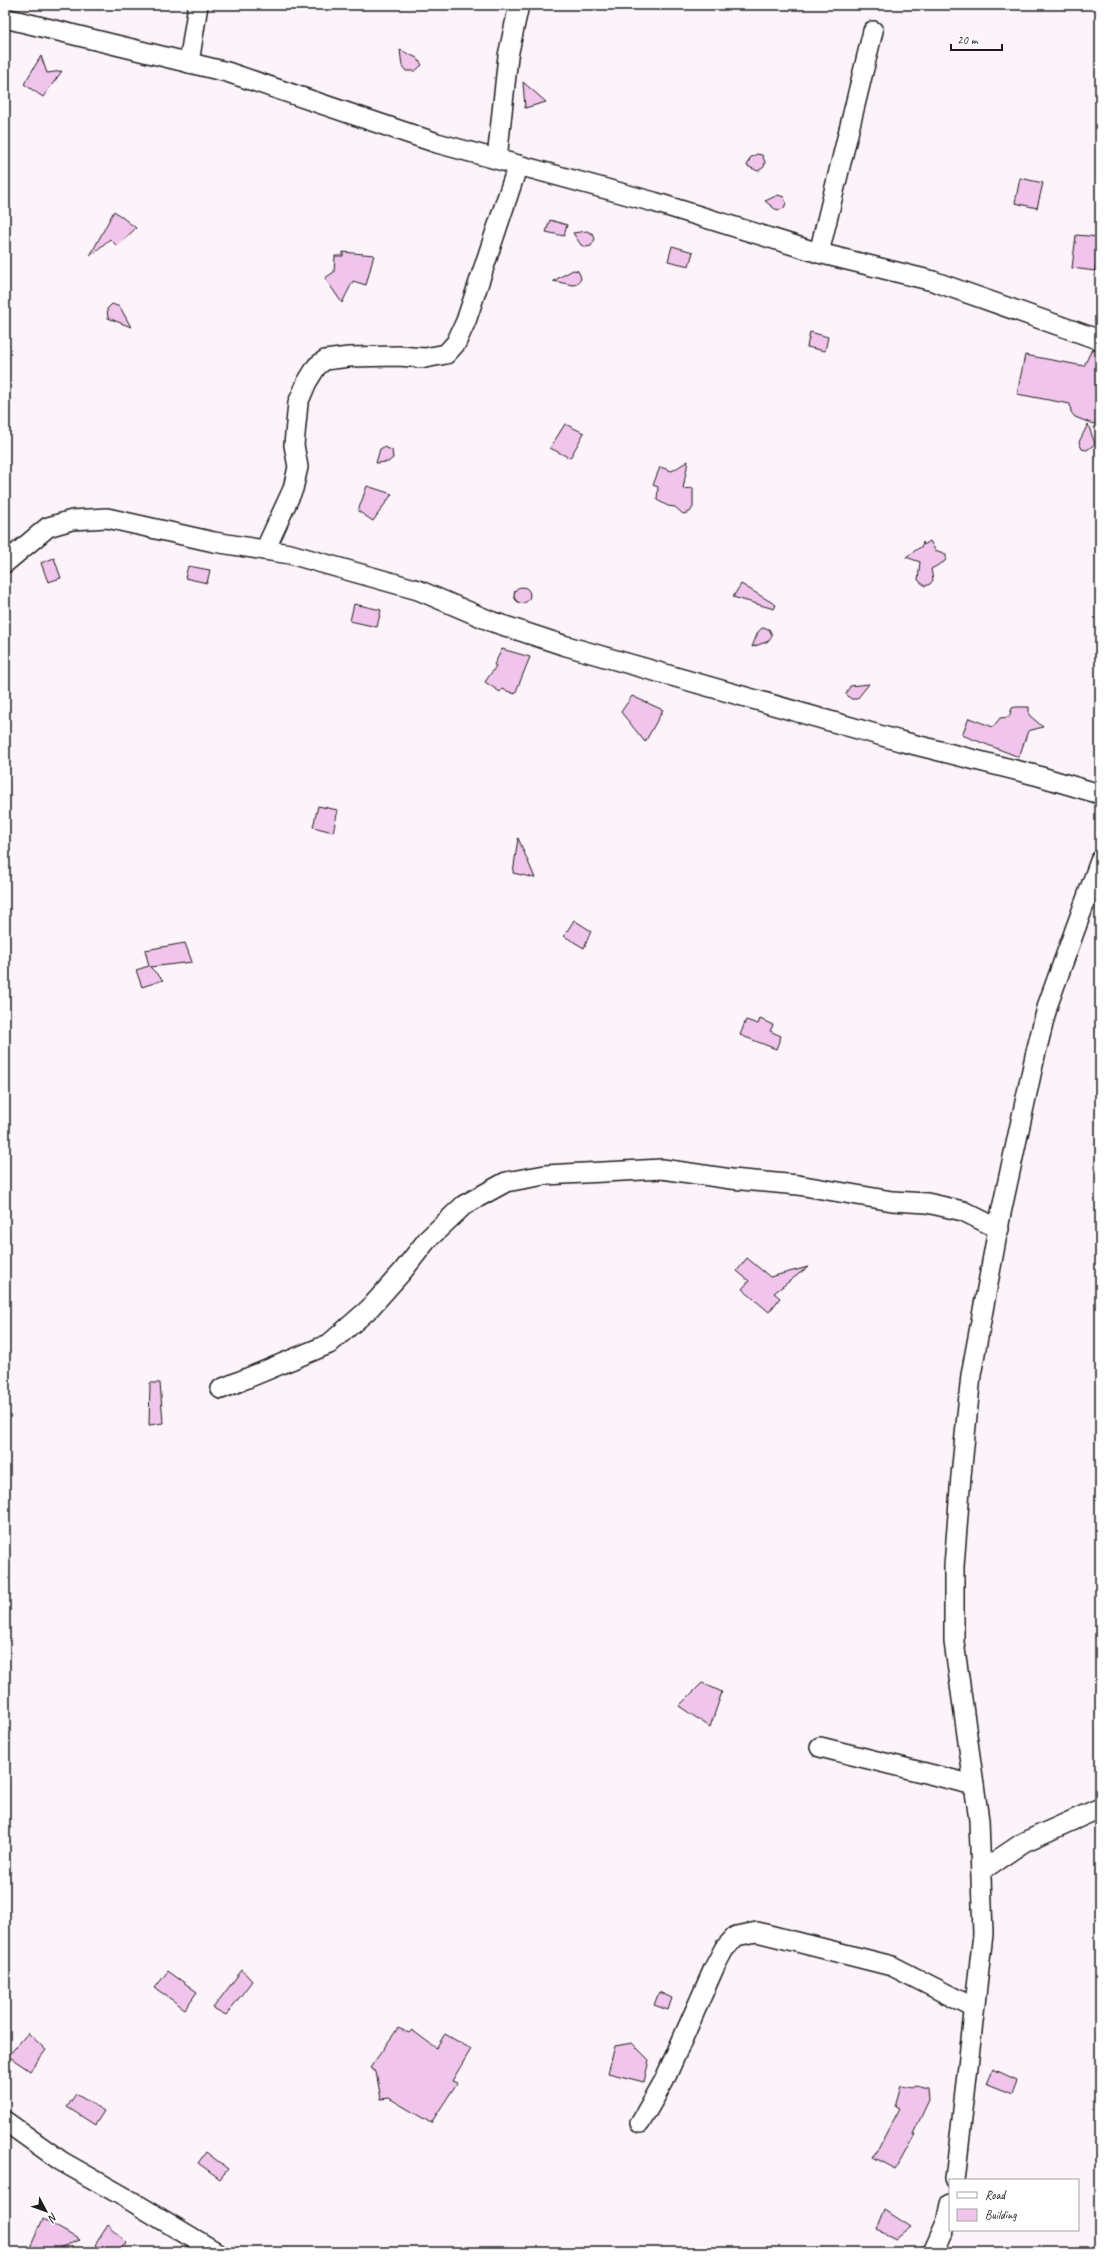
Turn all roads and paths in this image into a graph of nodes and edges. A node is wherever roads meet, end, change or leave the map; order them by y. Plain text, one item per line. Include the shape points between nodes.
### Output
1 (198, 5) edge
2 (519, 5) edge
3 (5, 18) edge
4 (873, 31) dead end
5 (189, 64) junction
6 (497, 159) junction
7 (518, 165) junction
8 (819, 253) junction
9 (1100, 340) edge
10 (265, 550) junction
11 (5, 564) edge
12 (1100, 794) edge
13 (1100, 860) edge
14 (998, 1229) junction
15 (221, 1389) dead end
16 (820, 1748) dead end
17 (974, 1785) junction
18 (1100, 1808) edge
19 (981, 1871) junction
20 (974, 2008) junction
21 (5, 2121) edge
22 (640, 2123) dead end
23 (955, 2179) edge
24 (949, 2209) edge
25 (216, 2252) edge
26 (933, 2252) edge

1 - 5 street
2 - 6 street via 508,56
3 - 5 street
4 - 8 street
5 - 6 street via 227,72 437,143
6 - 7 street
7 - 8 street via 654,202
7 - 10 street via 466,321 456,343 446,354 425,358 398,356 325,360 317,366 306,382 298,404 294,445 298,468 293,489
8 - 9 street via 933,281
10 - 11 street via 214,542 107,518 72,520 48,527
10 - 12 street via 290,554 418,590 493,622 563,646 900,741
13 - 14 street via 1048,1004
14 - 15 street via 963,1211 927,1203 892,1201 798,1185 662,1169 545,1175 506,1182 464,1205 428,1240 369,1309 329,1344
14 - 17 street via 971,1374 954,1566 954,1642
16 - 17 street
17 - 19 street via 979,1820
18 - 19 street via 1024,1842
19 - 20 street via 983,1934
20 - 22 street via 892,1966 757,1932 736,1936 724,1949 714,1968 664,2081
20 - 23 street
21 - 25 street via 61,2161 128,2198
24 - 26 street via 946,2223

